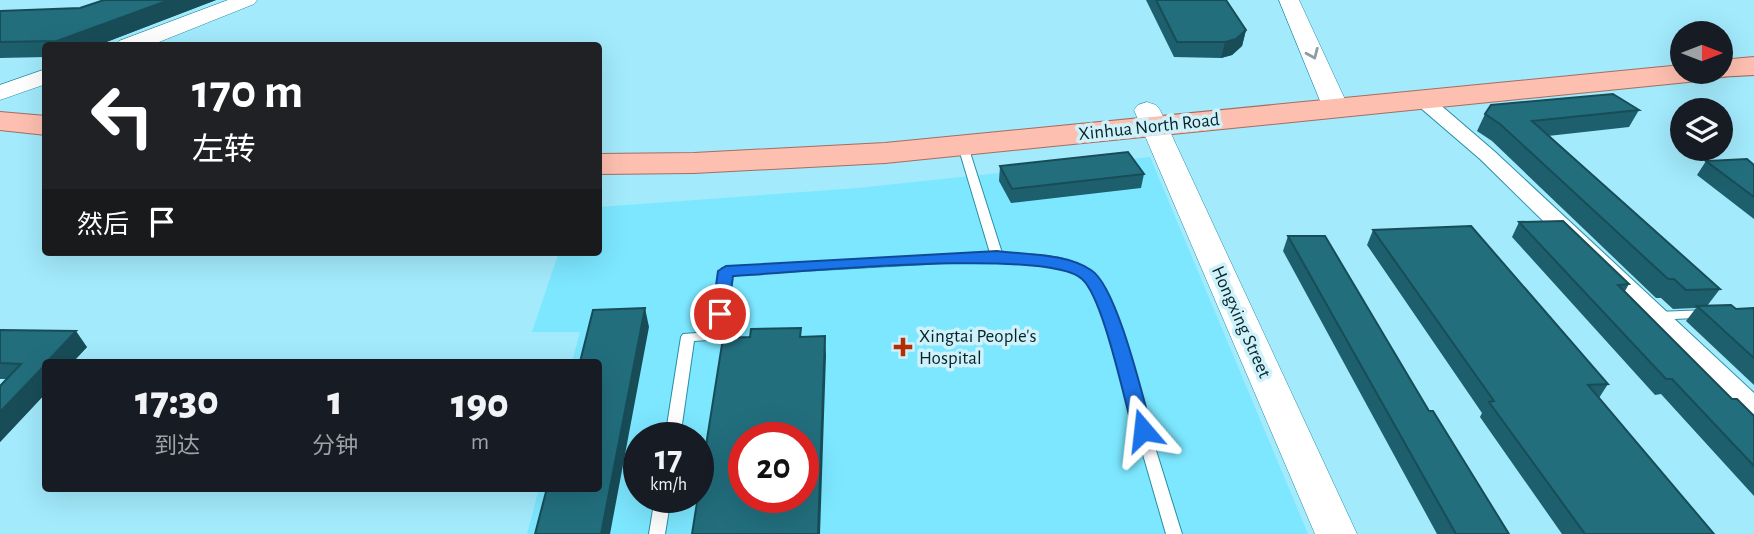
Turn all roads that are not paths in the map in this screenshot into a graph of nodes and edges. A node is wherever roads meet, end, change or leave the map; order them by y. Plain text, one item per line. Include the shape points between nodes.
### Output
1 (247, 0) edge
2 (269, 0) edge
3 (1289, 0) edge
4 (1306, 0) edge
5 (137, 42) edge
6 (161, 42) edge
7 (1754, 50) edge
8 (1733, 52) edge
9 (1670, 59) edge
10 (1754, 66) edge
11 (1733, 68) edge
12 (1670, 75) edge
13 (42, 77) edge
14 (42, 86) edge
15 (0, 93) edge
16 (1342, 99) junction
17 (1423, 100) junction
18 (0, 102) edge
19 (42, 107) edge
20 (1150, 118) junction
21 (0, 121) edge
22 (42, 126) edge
23 (602, 146) edge
24 (963, 146) junction
25 (602, 164) edge
26 (997, 256) junction
27 (1717, 313) edge
28 (1655, 316) junction
29 (1754, 411) edge
30 (675, 422) edge
31 (660, 513) edge
32 (657, 534) edge
33 (1174, 534) edge
34 (1336, 534) edge

1 - 5 street
2 - 6 street
3 -> 16 street
4 - 16 street
7 - 8 main road
9 - 16 main road, Xinhua North Road
10 - 11 main road
12 - 17 main road, Xinhua North Road
13 - 15 street
14 - 18 street
16 - 17 main road, Xinhua North Road
16 - 20 main road, Xinhua North Road
17 - 28 street
18 - 19 main road
20 - 23 main road, Xinhua North Road via 696,145
20 - 24 main road, Xinhua North Road
20 - 34 street, Hongxing Street
21 - 22 main road
24 - 25 main road, Xinhua North Road via 840,156
24 - 26 lane
26 - 30 lane via 726,271 717,336 688,337
26 - 33 lane via 1061,263 1088,275 1096,285
27 - 28 lane
28 - 29 street
31 - 32 lane

